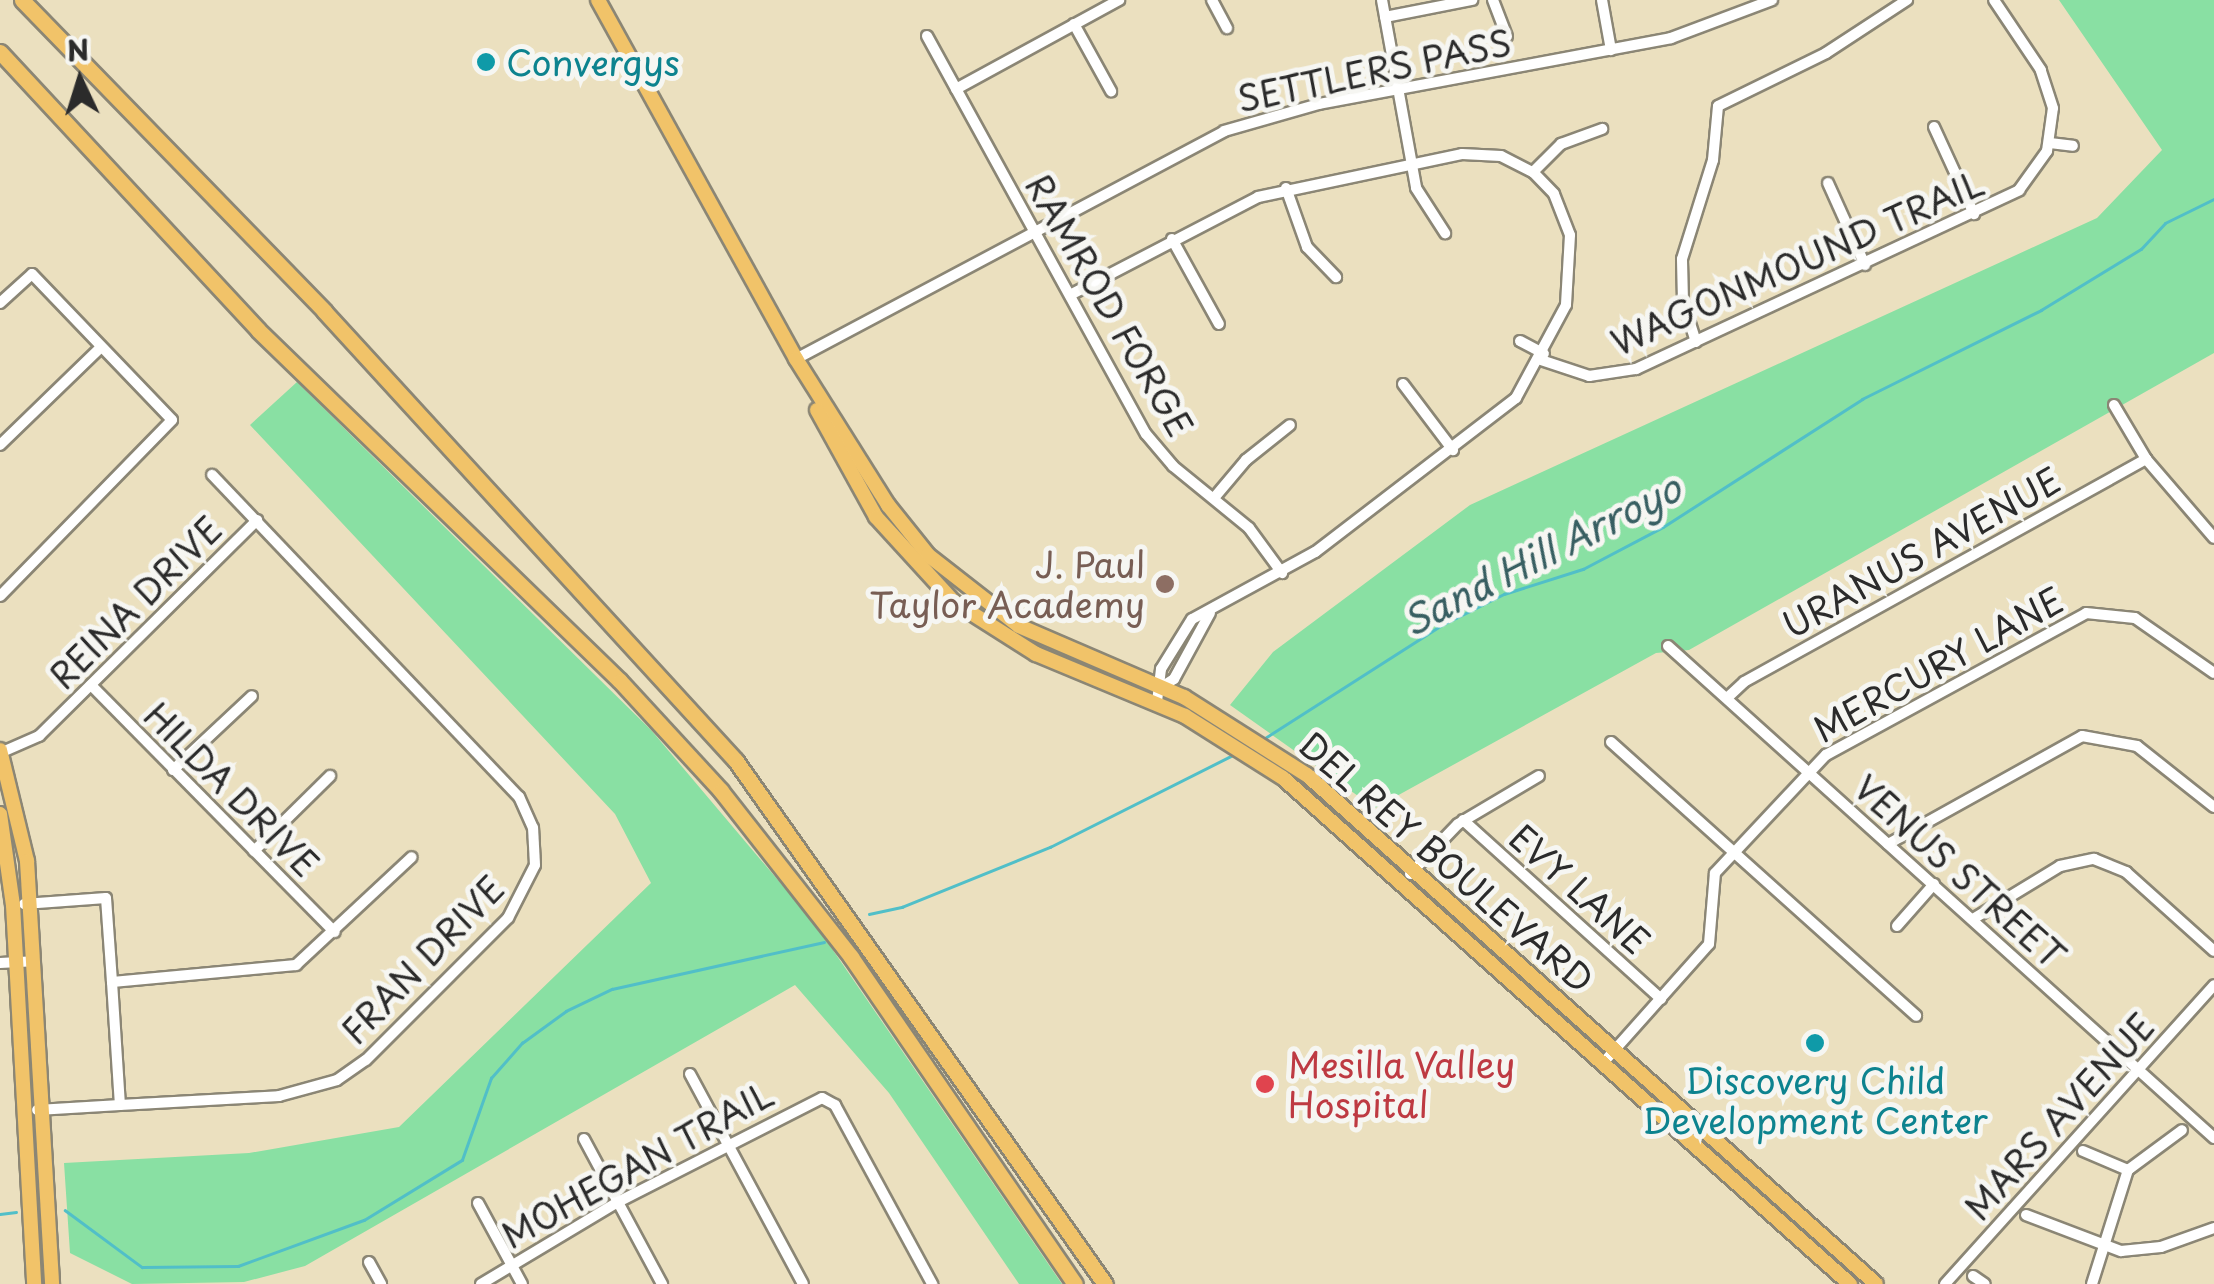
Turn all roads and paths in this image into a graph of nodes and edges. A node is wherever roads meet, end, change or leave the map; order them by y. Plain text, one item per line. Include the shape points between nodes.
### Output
1 (22, 0) edge
2 (598, 0) edge
3 (1119, 0) edge
4 (1212, 0) edge
5 (1382, 0) edge
6 (1472, 0) edge
7 (1492, 0) edge
8 (1602, 0) edge
9 (1772, 0) edge
10 (1907, 0) edge
11 (1994, 0) edge
12 (1384, 17) junction
13 (1074, 24) junction
14 (1228, 28) dead end
15 (927, 36) dead end
16 (1507, 36) dead end
17 (1612, 50) junction
18 (0, 52) edge
19 (956, 89) junction
20 (1398, 90) junction
21 (1111, 91) dead end
22 (1934, 127) dead end
23 (1602, 129) dead end
24 (2050, 142) junction
25 (2074, 146) dead end
26 (1411, 163) junction
27 (1533, 172) junction
28 (1828, 183) dead end
29 (1286, 188) junction
30 (1974, 214) junction
31 (1034, 229) junction
32 (1445, 232) dead end
33 (1172, 238) junction
34 (1865, 265) junction
35 (1336, 278) dead end
36 (1070, 294) junction
37 (0, 303) edge
38 (1219, 324) dead end
39 (1520, 341) dead end
40 (1696, 342) junction
41 (100, 347) junction
42 (1542, 357) junction
43 (796, 359) junction
44 (1403, 384) dead end
45 (2114, 405) dead end
46 (1290, 425) dead end
47 (0, 446) edge
48 (1453, 450) junction
49 (2146, 458) junction
50 (212, 475) dead end
51 (1214, 498) junction
52 (257, 520) junction
53 (2214, 538) edge
54 (1282, 574) junction
55 (0, 596) edge
56 (2108, 598) dead end
57 (2108, 611) junction
58 (1210, 612) junction
59 (1668, 646) dead end
60 (2214, 673) edge
61 (91, 685) junction
62 (1163, 686) junction
63 (252, 696) dead end
64 (1727, 698) junction
65 (1158, 702) junction
66 (2102, 722) dead end
67 (2102, 735) junction
68 (1611, 742) dead end
69 (0, 752) edge
70 (173, 770) junction
71 (1807, 771) junction
72 (330, 776) dead end
73 (1539, 776) dead end
74 (16, 804) junction
75 (2214, 807) edge
76 (0, 812) edge
77 (1463, 820) junction
78 (1888, 844) junction
79 (254, 851) junction
80 (1733, 851) junction
81 (412, 857) dead end
82 (1415, 869) junction
83 (1403, 882) junction
84 (1934, 884) junction
85 (30, 904) junction
86 (13, 905) junction
87 (1973, 919) junction
88 (1897, 926) dead end
89 (335, 932) junction
90 (2214, 952) edge
91 (33, 961) junction
92 (8, 962) edge
93 (112, 982) junction
94 (2214, 985) edge
95 (1660, 999) junction
96 (1916, 1016) dead end
97 (1575, 1037) junction
98 (1615, 1050) junction
99 (1604, 1062) junction
100 (2138, 1070) junction
101 (690, 1074) dead end
102 (1618, 1076) junction
103 (120, 1105) junction
104 (42, 1110) junction
105 (25, 1111) junction
106 (1684, 1112) junction
107 (2182, 1130) dead end
108 (2214, 1138) edge
109 (584, 1139) dead end
110 (1717, 1142) junction
111 (728, 1144) junction
112 (2083, 1151) dead end
113 (1706, 1155) junction
114 (1737, 1160) junction
115 (2128, 1170) junction
116 (1726, 1174) junction
117 (478, 1202) dead end
118 (618, 1202) junction
119 (2026, 1215) dead end
120 (2214, 1228) edge
121 (2103, 1249) junction
122 (368, 1262) dead end
123 (511, 1263) junction
124 (1973, 1276) dead end
125 (34, 1284) edge
126 (52, 1284) edge
127 (380, 1284) edge
128 (480, 1284) edge
129 (522, 1284) edge
130 (662, 1284) edge
131 (803, 1284) edge
132 (932, 1284) edge
133 (1075, 1284) edge
134 (1105, 1284) edge
135 (1850, 1284) edge
136 (1876, 1284) edge
137 (1945, 1284) edge
138 (1985, 1284) edge
139 (2092, 1284) edge

1 - 134 highway via 324,311 736,761
2 - 43 main road, DEL REY BOULEVARD
3 - 13 street
4 - 14 street
5 - 12 street
6 - 12 street
7 - 16 street
8 - 17 street
9 - 17 street, SETTLERS PASS via 1694,32
10 - 40 street via 1826,53 1718,106 1713,160 1682,260
11 - 24 street via 2048,85
12 - 20 street
13 - 19 street
13 - 21 street
15 - 19 street, RAMROD FORGE
17 - 20 street, SETTLERS PASS
18 - 133 highway via 258,330 620,681 721,791 851,957
19 - 31 street, RAMROD FORGE
20 - 26 street
20 - 31 street, SETTLERS PASS via 1224,131
22 - 30 street
23 - 27 street via 1561,144
24 - 25 street
24 - 30 street, WAGONMOUND TRAIL via 2026,183
26 - 27 street via 1481,152
26 - 29 street
26 - 32 street via 1421,201
27 - 42 street via 1559,204 1572,256 1569,296
28 - 34 street
29 - 33 street
29 - 35 street via 1307,247
30 - 34 street, WAGONMOUND TRAIL
31 - 36 street, RAMROD FORGE
31 - 43 street, SETTLERS PASS
33 - 36 street
33 - 38 street
34 - 40 street, WAGONMOUND TRAIL
36 - 51 street, RAMROD FORGE via 1152,443
37 - 41 street via 32,274
39 - 42 street, WAGONMOUND TRAIL
40 - 42 street, WAGONMOUND TRAIL via 1608,376 1579,374
41 - 47 street
41 - 55 street via 172,420
42 - 48 street via 1510,405
43 - 62 main road, DEL REY BOULEVARD via 888,504 952,578 1033,634
43 - 65 main road, DEL REY BOULEVARD via 867,504 929,580 1022,646
44 - 48 street
45 - 49 street
46 - 51 street via 1246,460
48 - 54 street
49 - 53 street
49 - 64 street, URANUS AVENUE via 1744,682
50 - 52 street, FRAN DRIVE
51 - 54 street, RAMROD FORGE via 1250,528
52 - 61 street, REINA DRIVE
52 - 103 street, FRAN DRIVE via 519,797 535,838 534,873 508,918 338,1080 279,1096
54 - 58 street
56 - 57 street, MERCURY LANE
57 - 60 street, MERCURY LANE via 2141,621
57 - 71 street, MERCURY LANE via 2066,621
58 - 62 street via 1174,680
58 - 62 street via 1192,619 1175,640 1160,669
59 - 64 street, VENUS STREET
61 - 69 street, REINA DRIVE via 39,736
61 - 70 street, HILDA DRIVE
62 - 65 street
62 - 82 main road, DEL REY BOULEVARD via 1227,720 1320,785
63 - 70 street
64 - 71 street, VENUS STREET
65 - 83 main road, DEL REY BOULEVARD via 1283,778
66 - 67 street
67 - 75 street via 2145,750
67 - 78 street via 2059,743
68 - 80 street
69 - 74 main road
70 - 79 street, HILDA DRIVE
71 - 78 street, VENUS STREET
71 - 80 street, MERCURY LANE
72 - 79 street
73 - 77 street
74 - 76 street
74 - 85 main road
76 - 86 main road
77 - 82 street
77 - 95 street, EVY LANE
78 - 84 street, VENUS STREET
79 - 89 street, HILDA DRIVE
80 - 95 street, MERCURY LANE via 1710,885 1709,944
80 - 96 street
81 - 89 street
82 - 83 street
82 - 98 main road, DEL REY BOULEVARD
83 - 97 main road, DEL REY BOULEVARD
84 - 87 street, VENUS STREET
84 - 88 street
85 - 86 street
85 - 91 main road
85 - 93 street via 106,898
86 - 92 main road
87 - 90 street via 2060,866 2094,859 2126,872
87 - 100 street, VENUS STREET
89 - 93 street via 310,956 279,970
91 - 92 street
91 - 104 main road
92 - 105 main road
93 - 103 street
94 - 100 street, MARS AVENUE
95 - 98 street, MERCURY LANE
97 - 98 main road
97 - 99 main road, DEL REY BOULEVARD
98 - 99 street, MERCURY LANE
98 - 102 main road
98 - 106 main road, DEL REY BOULEVARD
99 - 102 main road, DEL REY BOULEVARD
100 - 108 street, VENUS STREET
100 - 137 street, MARS AVENUE
101 - 111 street
102 - 106 main road via 1633,1076 1668,1107
102 - 113 main road, DEL REY BOULEVARD
103 - 104 street, FRAN DRIVE
104 - 105 street, FRAN DRIVE
104 - 126 main road
105 - 125 main road
106 - 110 main road, DEL REY BOULEVARD
107 - 115 street
109 - 118 street
110 - 113 main road
110 - 114 main road, DEL REY BOULEVARD
111 - 118 street, MOHEGAN TRAIL
111 - 131 street
111 - 132 street, MOHEGAN TRAIL via 822,1098 835,1106
112 - 115 street
113 - 116 main road, DEL REY BOULEVARD
114 - 116 main road
114 - 136 main road, DEL REY BOULEVARD
115 - 121 street
116 - 135 main road, DEL REY BOULEVARD
117 - 123 street
118 - 123 street, MOHEGAN TRAIL
118 - 130 street
119 - 121 street
120 - 121 street via 2151,1249
121 - 139 street
122 - 127 street
123 - 128 street, MOHEGAN TRAIL
123 - 129 street
124 - 138 street

